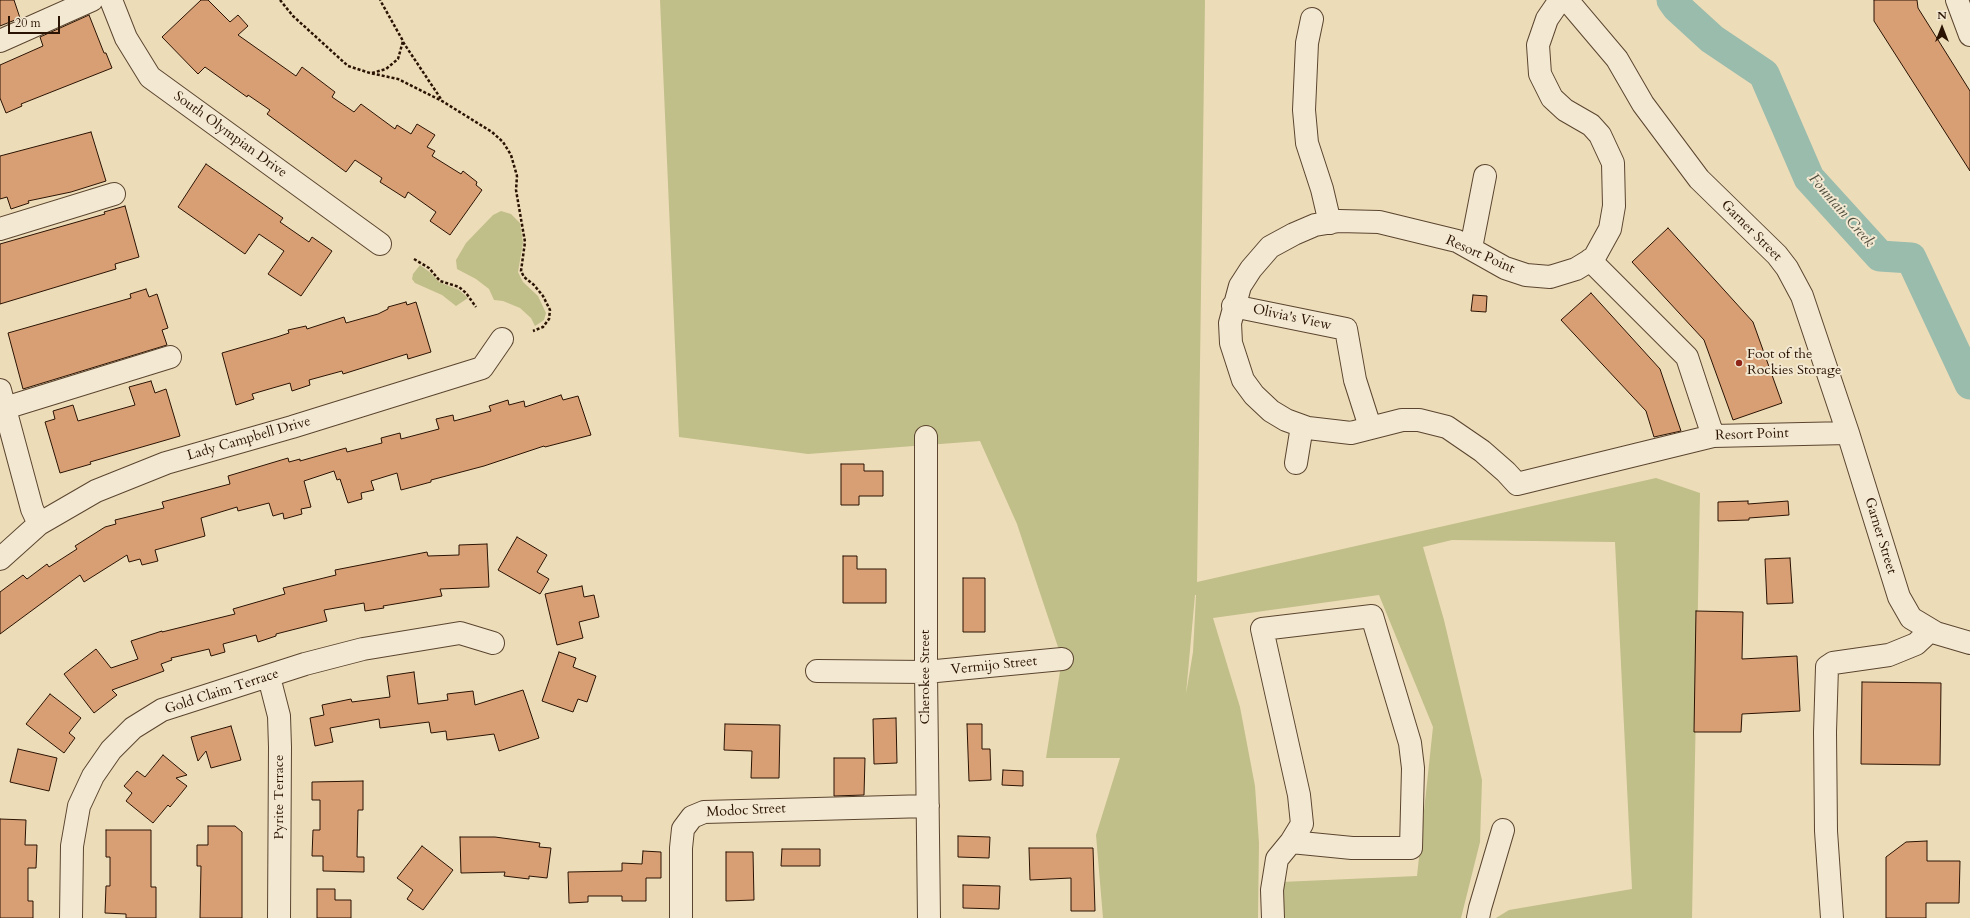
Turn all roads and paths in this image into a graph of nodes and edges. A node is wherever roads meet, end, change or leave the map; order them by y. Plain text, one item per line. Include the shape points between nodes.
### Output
1 (92, 0) edge
2 (111, 0) edge
3 (280, 0) edge
4 (380, 0) edge
5 (1560, 0) edge
6 (1567, 0) edge
7 (1957, 0) edge
8 (1312, 19) dead end
9 (1970, 35) edge
10 (0, 41) edge
11 (403, 42) junction
12 (370, 73) junction
13 (442, 101) junction
14 (1484, 176) dead end
15 (114, 194) dead end
16 (1330, 223) junction
17 (0, 229) edge
18 (380, 244) dead end
19 (1471, 248) junction
20 (414, 260) dead end
21 (1590, 260) junction
22 (1233, 306) junction
23 (476, 307) dead end
24 (533, 331) dead end
25 (502, 339) dead end
26 (170, 357) dead end
27 (3, 399) edge
28 (1302, 426) junction
29 (1370, 427) junction
30 (1848, 433) junction
31 (1713, 436) junction
32 (926, 437) dead end
33 (1296, 463) dead end
34 (39, 524) junction
35 (0, 559) edge
36 (1931, 630) junction
37 (493, 643) dead end
38 (1970, 643) edge
39 (1062, 659) dead end
40 (817, 671) dead end
41 (926, 672) junction
42 (269, 677) junction
43 (928, 806) junction
44 (1503, 830) dead end
45 (1291, 842) junction
46 (71, 918) edge
47 (279, 918) edge
48 (681, 918) edge
49 (929, 918) edge
50 (1273, 918) edge
51 (1478, 918) edge
52 (1832, 918) edge

1 - 10 street
2 - 18 street, South Olympian Drive via 126,38 150,77
3 - 12 path via 293,16 348,66
4 - 11 path
5 - 21 street, Resort Point via 1547,20 1538,45 1540,74 1552,98 1565,110 1591,125 1600,135 1613,163 1614,206 1610,228 1594,258
6 - 30 street, Garner Street via 1617,59 1643,104 1699,179 1777,255 1787,268 1802,296
7 - 9 street
8 - 16 street via 1304,78 1306,143 1322,189
11 - 12 path via 398,59 386,69
11 - 13 path
12 - 13 path via 398,79
13 - 24 path via 492,132 511,155 517,176 516,190 525,242 521,271 543,296 550,310 549,319 543,327
14 - 19 street
15 - 17 street
16 - 19 street, Resort Point via 1379,222 1457,241
16 - 22 street, Resort Point via 1308,228 1270,247 1240,286
19 - 21 street, Resort Point via 1505,268 1526,275 1550,277 1576,269
20 - 23 path via 429,268 440,281 459,287
21 - 31 street via 1687,357
22 - 28 street, Resort Point via 1230,323 1231,344 1243,380 1271,411
22 - 29 street, Olivia's View via 1346,329 1355,380
25 - 34 street, Lady Campbell Drive via 482,368 166,463 96,491
26 - 27 street
27 - 34 street via 32,509
28 - 29 street, Resort Point via 1351,433
28 - 33 street
29 - 31 street, Resort Point via 1402,420 1419,420 1447,427 1482,451 1517,484
30 - 31 street, Resort Point
30 - 36 street, Garner Street via 1899,597 1911,618
32 - 41 street, Cherokee Street
34 - 35 street, Lady Campbell Drive
36 - 38 street, Garner Street
36 - 52 street via 1916,644 1889,655 1833,662 1827,668 1826,831
37 - 42 street, Gold Claim Terrace via 460,633 363,649 305,664
39 - 41 street, Vermijo Street
40 - 41 street, Vermijo Street
41 - 43 street, Cherokee Street
42 - 46 street, Gold Claim Terrace via 162,710 133,728 111,750 93,776 79,806 72,846
42 - 47 street, Pyrite Terrace via 278,716 280,746
43 - 48 street, Modoc Street via 704,812 692,817 684,829 680,848
43 - 49 street, Cherokee Street
44 - 51 street
45 - 45 street via 1302,824 1299,795 1262,629 1372,616 1410,743 1411,848 1352,848
45 - 50 street via 1277,859 1272,890

